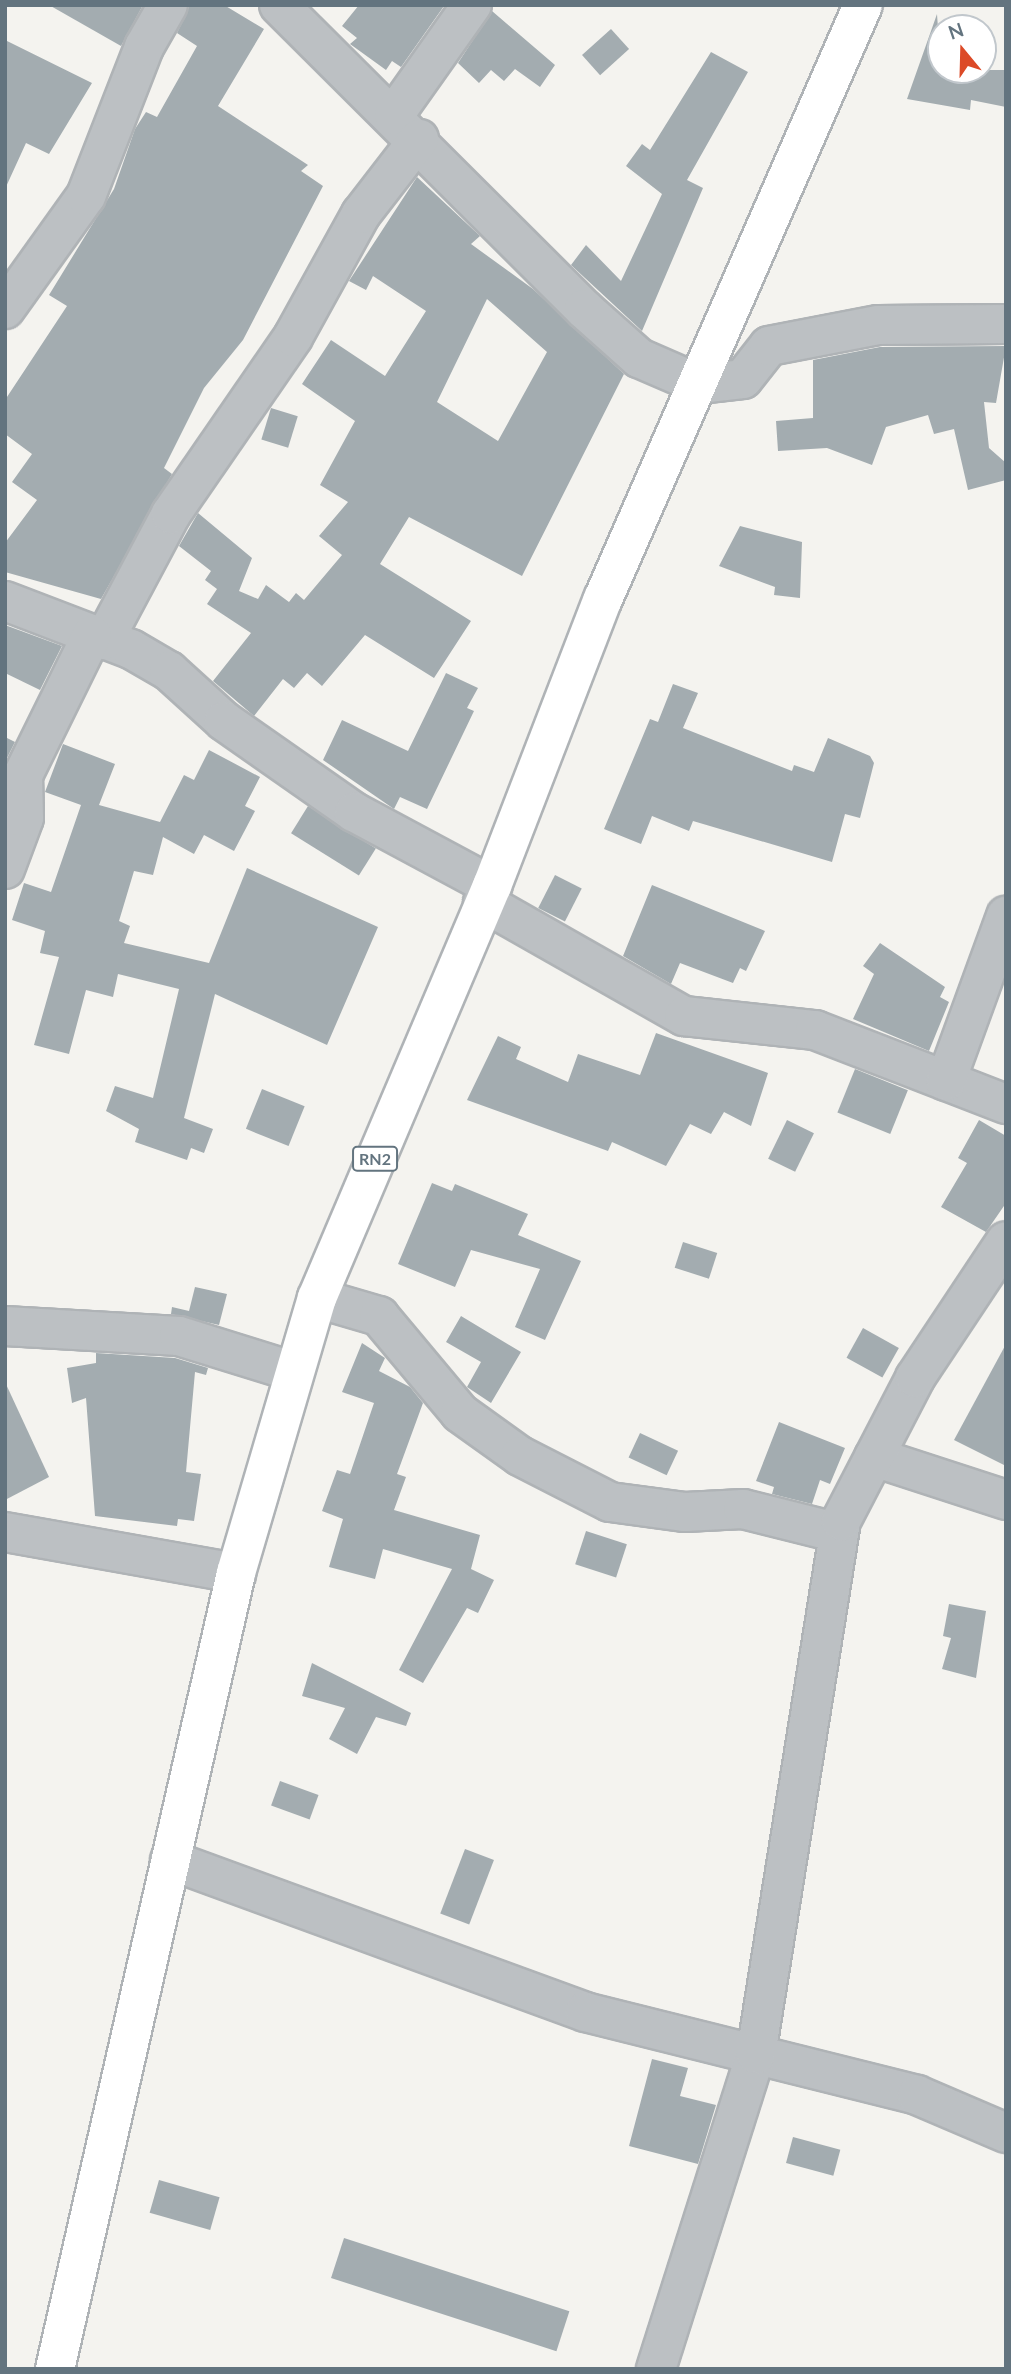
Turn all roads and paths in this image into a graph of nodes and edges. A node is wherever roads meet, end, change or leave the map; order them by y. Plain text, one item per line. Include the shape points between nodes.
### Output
1 (168, 5) edge
2 (279, 5) edge
3 (472, 5) edge
4 (863, 5) edge
5 (407, 127) junction
6 (5, 309) edge
7 (1006, 324) edge
8 (699, 384) junction
9 (5, 601) edge
10 (98, 637) junction
11 (5, 869) edge
12 (487, 894) junction
13 (1006, 916) edge
14 (946, 1081) junction
15 (1006, 1104) edge
16 (1006, 1241) edge
17 (317, 1298) junction
18 (5, 1326) edge
19 (295, 1373) junction
20 (874, 1457) junction
21 (1006, 1500) edge
22 (5, 1532) edge
23 (839, 1533) junction
24 (236, 1573) junction
25 (170, 1860) junction
26 (756, 2054) junction
27 (1006, 2133) edge
28 (55, 2369) edge
29 (656, 2369) edge

1 - 6 street via 144,47 86,196
2 - 5 street
3 - 5 street
4 - 8 highway, RN2
5 - 8 street via 639,358
5 - 10 street via 293,337 171,514
7 - 8 street via 878,325 769,346 743,379
8 - 12 highway, RN2 via 603,598
9 - 10 street
10 - 11 street via 23,775 24,818
10 - 12 street via 169,671 224,721 354,812
12 - 14 street via 684,1016 815,1030
12 - 17 highway, RN2
13 - 14 street
14 - 15 street
16 - 20 street via 915,1378
17 - 19 highway, RN2
17 - 23 street via 379,1316 460,1413 520,1456 610,1502 685,1512 743,1509
18 - 19 street via 179,1336
19 - 24 highway, RN2
20 - 21 street
20 - 23 street
22 - 24 street
23 - 26 street
24 - 25 highway, RN2
25 - 26 street via 585,2012
25 - 28 highway, RN2
26 - 27 street via 917,2095
26 - 29 street

